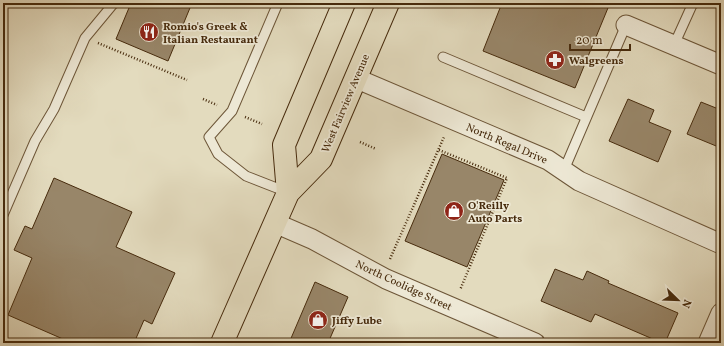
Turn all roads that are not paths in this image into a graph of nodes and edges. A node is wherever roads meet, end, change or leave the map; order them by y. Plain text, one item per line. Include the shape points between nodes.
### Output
1 (114, 3) edge
2 (278, 3) edge
3 (344, 3) edge
4 (388, 3) edge
5 (693, 3) edge
6 (626, 25) joint
7 (674, 45) junction
8 (443, 57) dead end
9 (721, 65) edge
10 (355, 78) junction
11 (586, 117) junction
12 (564, 170) junction
13 (288, 193) junction
14 (3, 215) edge
15 (275, 224) junction
16 (721, 244) edge
17 (721, 313) edge
18 (222, 343) edge
19 (535, 343) edge
20 (708, 343) edge

1 - 14 lane via 85,38 54,109 35,141
2 - 13 lane via 232,111 209,137 218,154 246,176
3 - 13 main road, West Fairview Avenue via 284,145
4 - 10 main road, West Fairview Avenue
5 - 7 lane
6 - 7 street
6 - 11 lane
7 - 9 street
8 - 11 lane
10 - 12 street, North Regal Drive via 548,160
10 - 13 main road, West Fairview Avenue via 321,159
11 - 12 lane
12 - 16 street, North Regal Drive via 579,181
13 - 15 main road, West Fairview Avenue
15 - 18 main road, West Fairview Avenue
15 - 19 street, North Coolidge Street via 312,239 386,280
17 - 20 street

